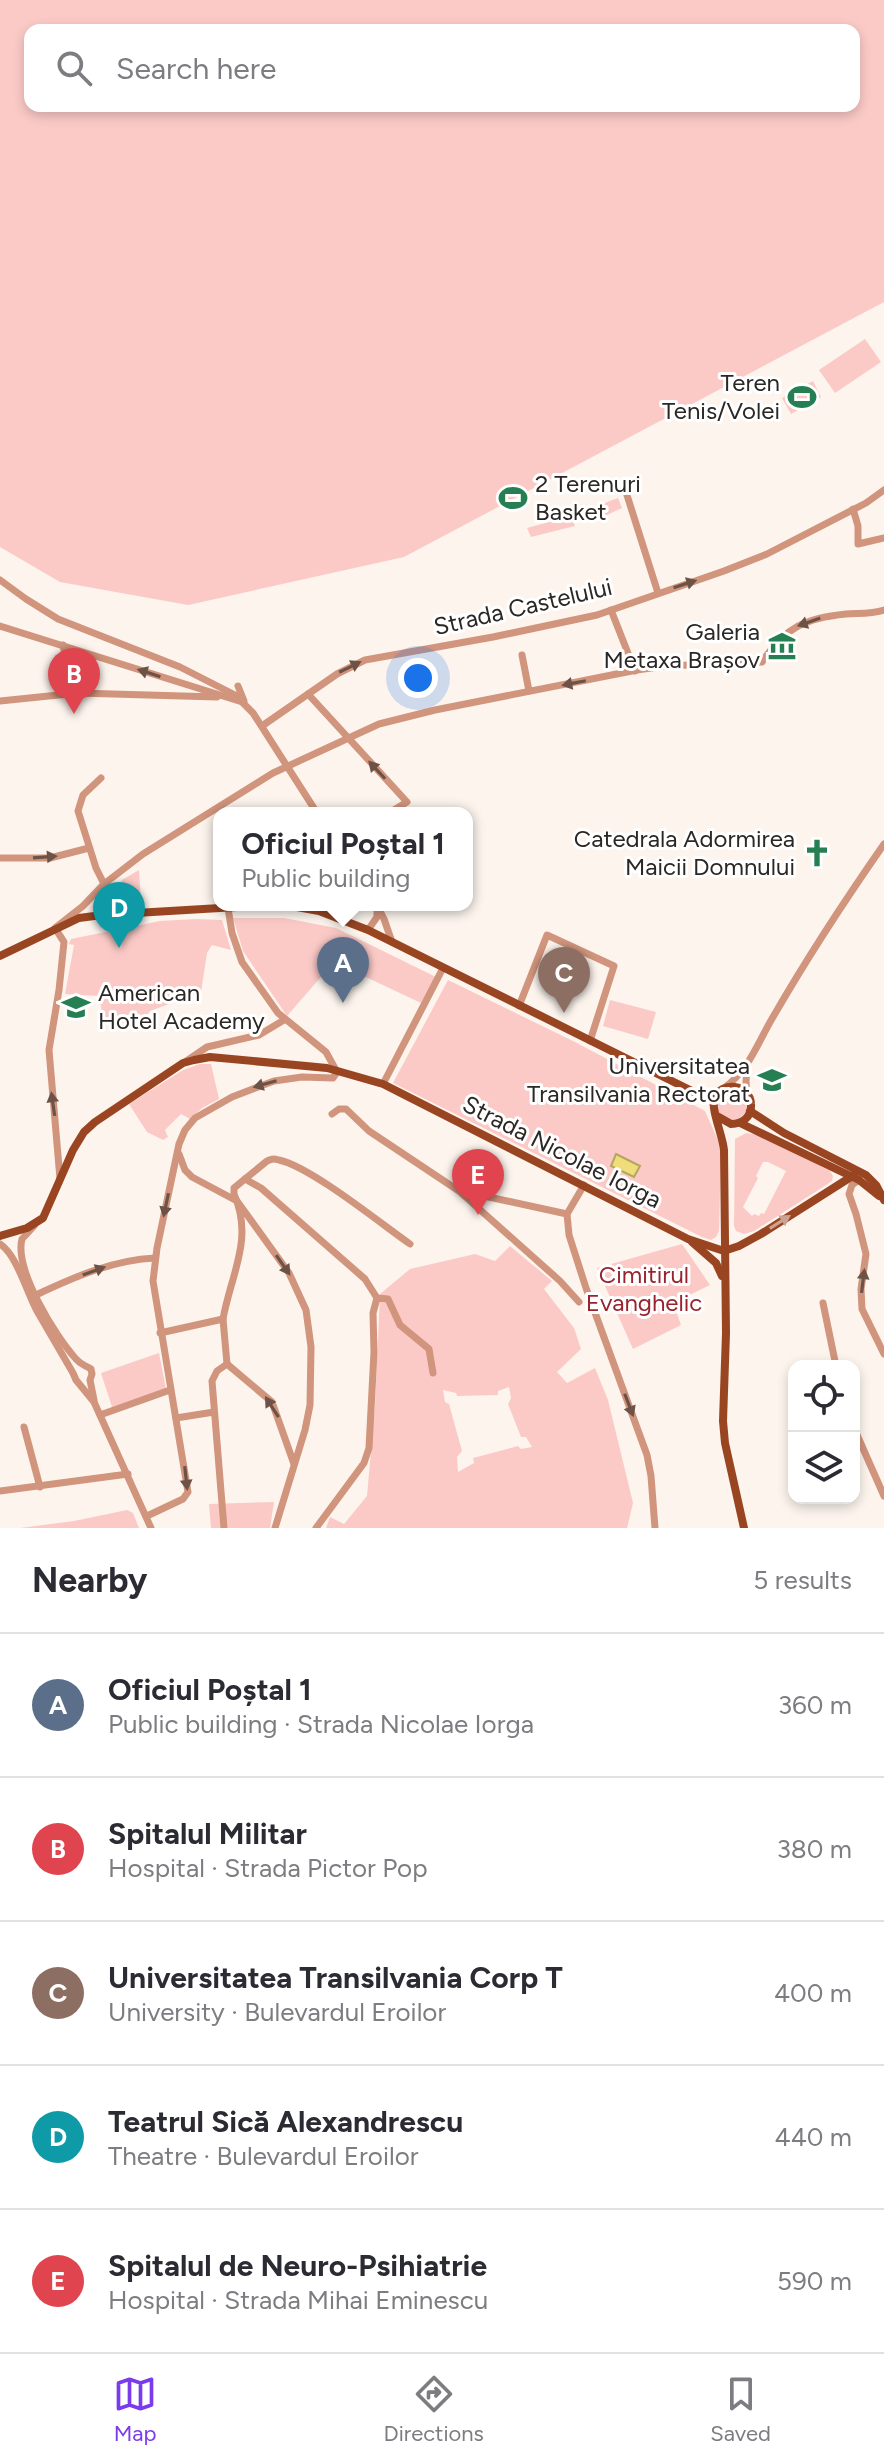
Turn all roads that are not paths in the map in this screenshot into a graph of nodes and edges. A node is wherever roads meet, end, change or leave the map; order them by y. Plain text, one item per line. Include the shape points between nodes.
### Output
1 (884, 490) edge
2 (626, 492) dead end
3 (853, 509) junction
4 (884, 538) edge
5 (0, 580) edge
6 (658, 593) junction
7 (611, 610) junction
8 (884, 610) edge
9 (0, 626) edge
10 (63, 645) junction
11 (522, 655) dead end
12 (635, 671) junction
13 (238, 686) dead end
14 (529, 691) junction
15 (73, 693) junction
16 (308, 694) junction
17 (224, 697) junction
18 (0, 701) edge
19 (245, 703) junction
20 (262, 726) junction
21 (347, 738) junction
22 (287, 767) junction
23 (101, 778) dead end
24 (221, 807) edge
25 (313, 807) edge
26 (399, 807) edge
27 (213, 812) edge
28 (884, 844) edge
29 (89, 848) junction
30 (0, 858) edge
31 (104, 884) junction
32 (213, 909) edge
33 (228, 911) edge
34 (319, 911) edge
35 (377, 911) edge
36 (380, 911) edge
37 (134, 913) junction
38 (55, 928) junction
39 (368, 930) junction
40 (392, 942) junction
41 (0, 956) edge
42 (443, 968) junction
43 (519, 1006) junction
44 (284, 1020) junction
45 (590, 1041) junction
46 (183, 1063) junction
47 (748, 1066) junction
48 (337, 1070) junction
49 (383, 1084) junction
50 (720, 1092) junction
51 (747, 1094) junction
52 (750, 1111) junction
53 (332, 1114) dead end
54 (717, 1116) junction
55 (738, 1124) junction
56 (724, 1150) junction
57 (178, 1152) junction
58 (840, 1167) junction
59 (856, 1175) junction
60 (245, 1179) junction
61 (60, 1181) junction
62 (584, 1185) junction
63 (833, 1187) junction
64 (459, 1191) junction
65 (884, 1199) edge
66 (237, 1201) junction
67 (567, 1214) junction
68 (36, 1225) junction
69 (0, 1236) edge
70 (688, 1239) junction
71 (0, 1244) edge
72 (410, 1244) dead end
73 (724, 1251) junction
74 (155, 1258) junction
75 (725, 1281) junction
76 (36, 1295) junction
77 (377, 1298) junction
78 (579, 1302) dead end
79 (823, 1303) dead end
80 (223, 1319) junction
81 (160, 1333) junction
82 (884, 1354) edge
83 (835, 1360) edge
84 (227, 1364) junction
85 (81, 1365) junction
86 (73, 1373) junction
87 (433, 1373) dead end
88 (90, 1380) junction
89 (80, 1383) junction
90 (170, 1390) junction
91 (94, 1402) junction
92 (214, 1412) junction
93 (100, 1415) junction
94 (176, 1418) junction
95 (24, 1427) dead end
96 (856, 1432) edge
97 (294, 1464) junction
98 (128, 1474) junction
99 (40, 1487) junction
100 (0, 1491) edge
101 (884, 1496) edge
102 (147, 1516) junction
103 (151, 1528) edge
104 (224, 1528) edge
105 (275, 1528) edge
106 (316, 1528) edge
107 (655, 1528) edge
108 (744, 1528) edge

1 - 3 street, Strada Castelului
2 - 6 street
3 - 4 street via 858,544
6 -> 3 street, Strada Castelului via 767,554
5 - 19 street via 58,619 180,667
6 - 7 street, Strada Castelului
7 - 12 street
16 -> 7 street, Strada Castelului via 365,660
8 -> 12 street via 804,622 782,637 762,662
9 - 10 street
10 - 15 street
17 -> 10 street
11 - 14 street
12 -> 14 street
13 - 19 street
14 - 21 street via 390,720
15 - 17 street
15 - 18 street
16 - 20 street, Strada Castelului
16 - 21 street
17 - 19 street
19 - 20 street
20 - 22 street
21 - 22 street
26 -> 21 street via 407,802
22 - 24 street
22 - 25 street
23 - 29 street via 78,805
27 - 31 street
28 - 47 street via 772,1018
30 -> 29 street via 50,858
29 - 31 street
31 - 37 street via 110,906
31 - 38 street
32 - 37 main road
33 - 44 street via 242,962
34 - 39 main road
35 - 39 street
36 - 40 street
37 - 38 main road via 79,918
38 - 41 main road
61 -> 38 street via 49,1061 64,942
39 - 40 main road
40 - 42 main road
42 - 43 main road
42 - 49 street
43 - 45 main road
43 - 45 street via 547,935 614,966
44 - 46 street via 259,1035 207,1047
44 - 48 street via 326,1052
45 - 50 main road via 702,1096
46 - 48 main road, Strada Nicolae Iorga via 210,1057
46 - 61 main road via 91,1125
47 - 50 street
47 - 51 street
48 - 49 main road, Strada Nicolae Iorga
48 -> 57 street via 333,1078 274,1081 232,1097 195,1118
49 - 62 main road, Strada Nicolae Iorga
50 - 51 main road via 739,1087
50 - 54 main road via 713,1105
51 - 52 main road
52 - 55 main road
52 - 58 main road
53 - 64 street via 346,1109 369,1131
54 - 55 main road
54 - 56 main road
55 - 56 main road
55 - 58 main road
56 - 73 main road
57 - 66 street via 192,1177
57 -> 74 street
58 - 59 main road
58 - 63 main road
59 - 63 main road
59 - 65 main road via 871,1179
82 -> 59 street via 862,1309 866,1254 849,1194
60 - 66 street via 234,1188
60 - 72 street via 267,1161 281,1160 313,1176
60 - 77 street via 365,1279
61 - 68 main road
62 - 67 street
62 - 70 main road, Strada Nicolae Iorga
73 -> 63 main road via 761,1234
64 - 67 street
64 - 78 street
66 - 80 street via 242,1246
66 -> 97 street via 289,1273 306,1310 312,1381
67 -> 107 street via 569,1235 647,1455
68 - 69 main road
68 - 76 street via 22,1239 20,1251
70 - 73 main road, Strada Nicolae Iorga
70 - 75 main road via 716,1263
71 - 86 street
73 - 75 main road
76 -> 74 street via 102,1267
74 - 81 street via 153,1291
75 - 108 main road via 723,1430
76 - 85 street
77 - 87 street via 388,1299 400,1325 429,1349
77 - 106 street via 369,1448 364,1463
79 - 83 street
80 - 81 street
80 - 84 street
81 - 90 street
84 - 92 street via 213,1377
97 -> 84 street via 272,1402
85 - 86 street
85 - 88 street via 91,1369
86 - 89 street
88 - 89 street
88 - 91 street
89 - 91 street
90 - 93 street
90 - 94 street
91 - 93 street
92 - 94 street
92 - 104 street
93 - 98 street
94 -> 102 street via 188,1492
95 - 99 street
96 - 101 street
97 - 105 street
98 - 99 street
98 - 102 street
99 - 100 street
102 - 103 street

